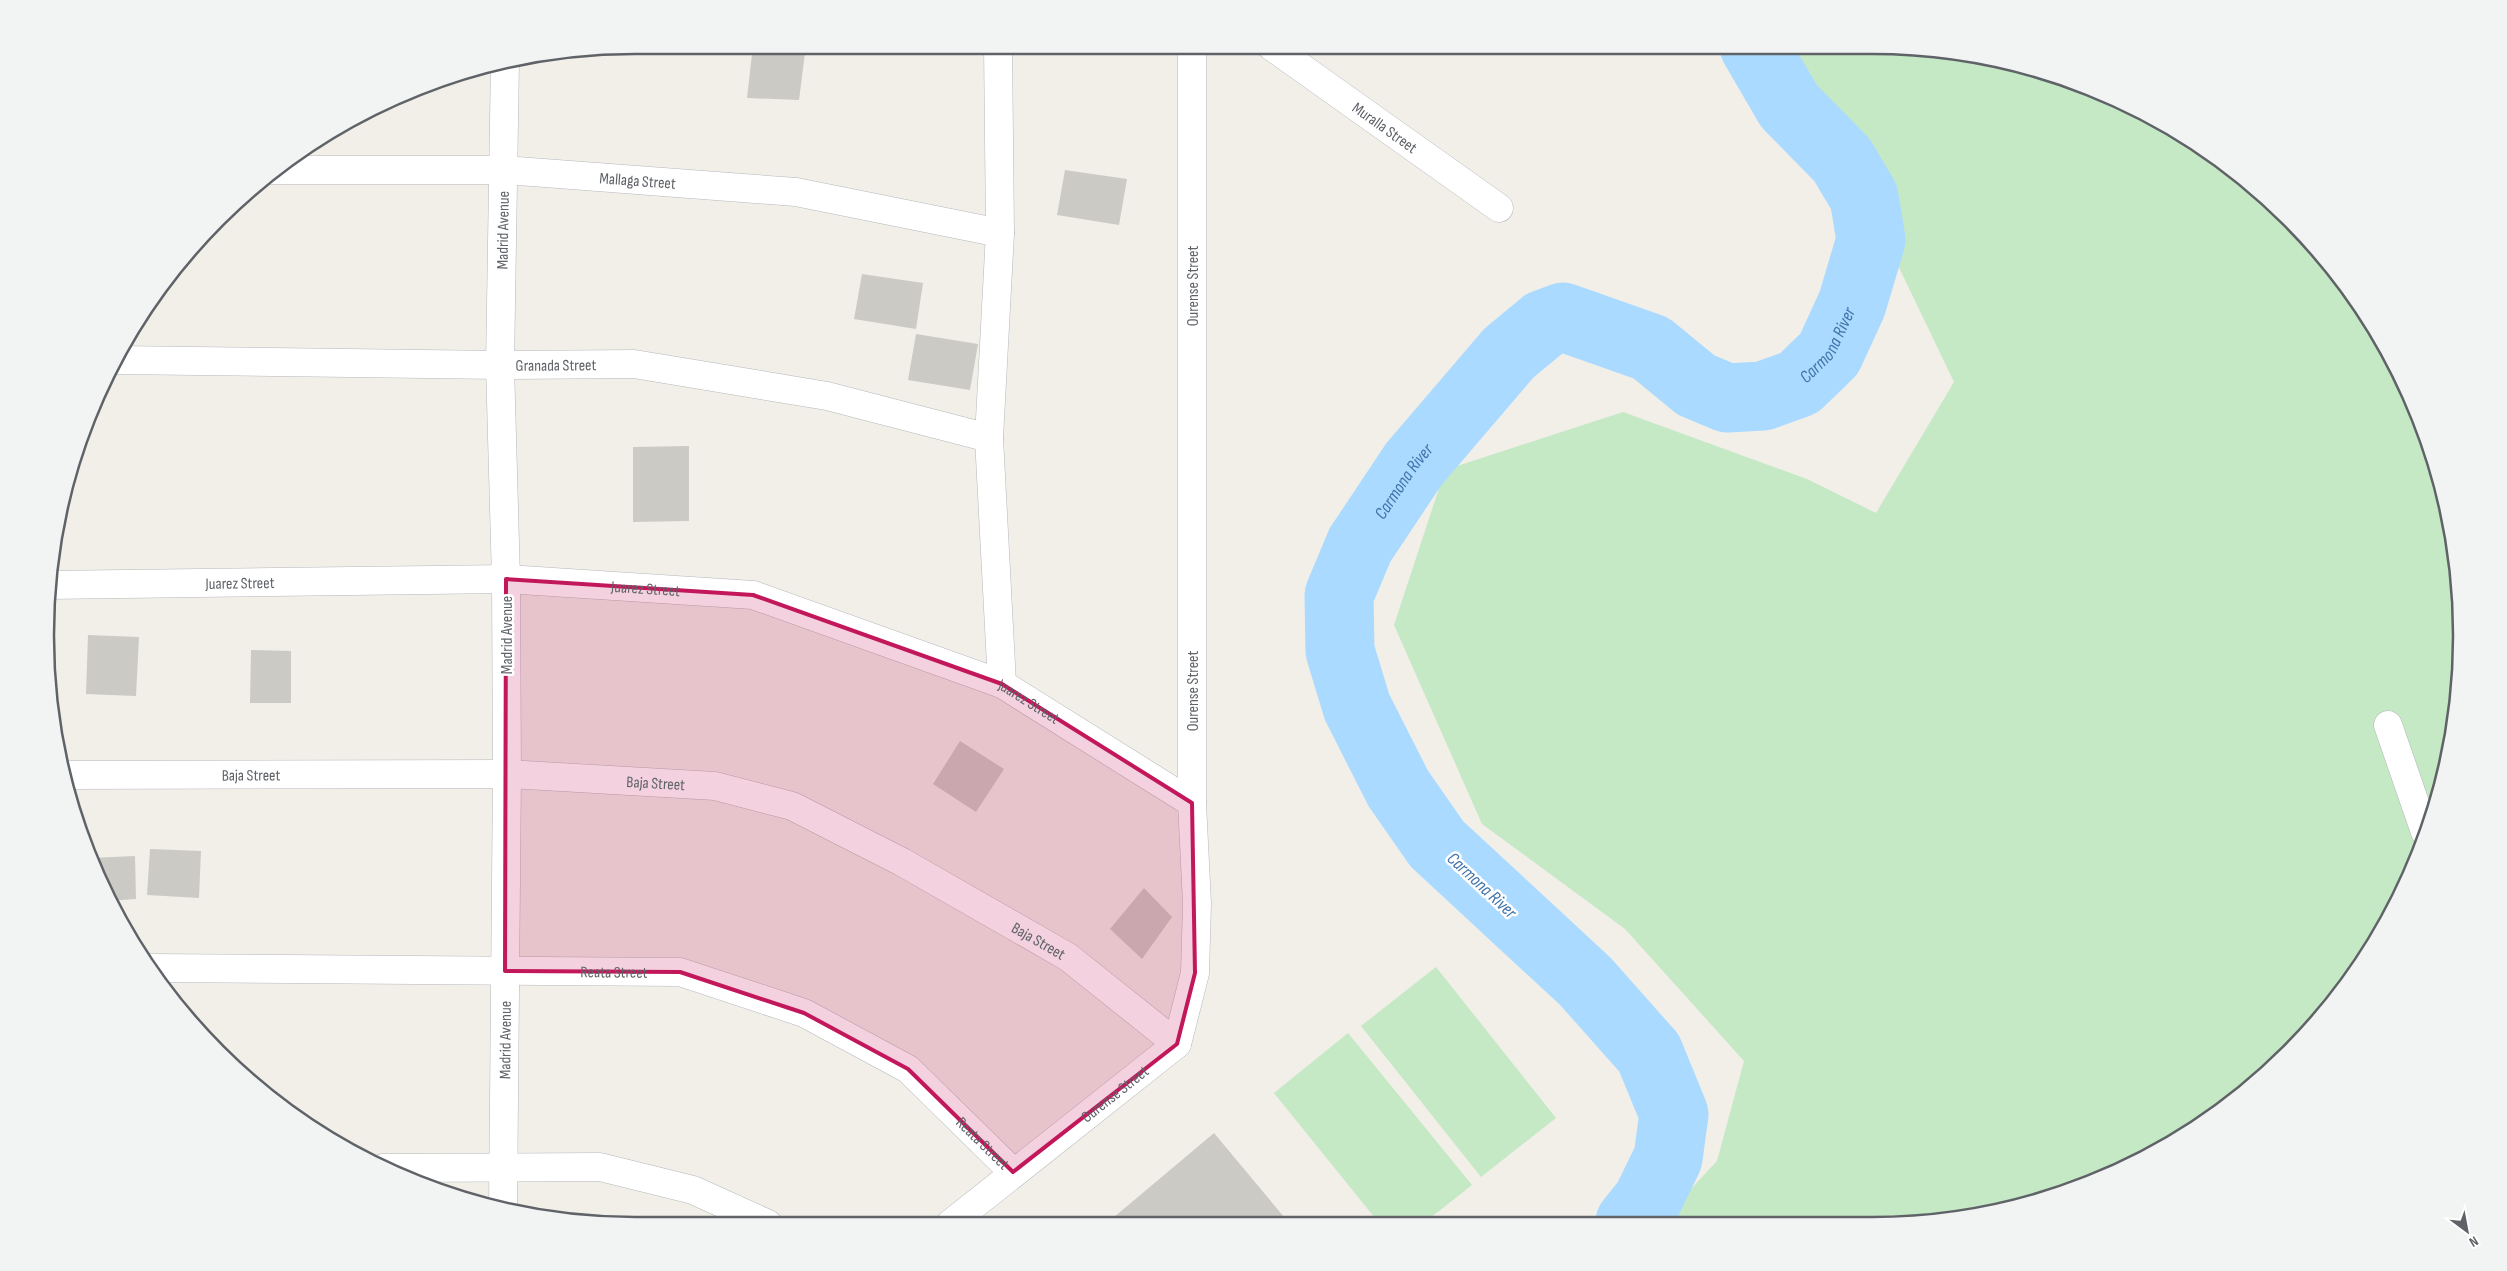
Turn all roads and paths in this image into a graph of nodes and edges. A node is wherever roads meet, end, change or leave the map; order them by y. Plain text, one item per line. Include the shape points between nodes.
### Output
1 (998, 54) edge
2 (1192, 54) edge
3 (1282, 54) edge
4 (505, 69) edge
5 (287, 170) edge
6 (504, 170) junction
7 (1499, 208) dead end
8 (1000, 233) junction
9 (124, 360) edge
10 (500, 365) junction
11 (989, 438) junction
12 (506, 579) junction
13 (56, 584) edge
14 (1002, 684) junction
15 (2388, 725) dead end
16 (507, 774) junction
17 (71, 775) edge
18 (1192, 803) junction
19 (2422, 821) edge
20 (158, 968) edge
21 (505, 971) junction
22 (1177, 1044) junction
23 (503, 1166) junction
24 (401, 1168) edge
25 (1013, 1172) junction
26 (504, 1202) edge
27 (753, 1217) edge
28 (958, 1217) edge

1 - 8 street
2 - 18 street, Ourense Street
3 - 7 street, Muralla Street
4 - 6 street, Madrid Avenue
5 - 6 street, Mallaga Street
6 - 8 street, Mallaga Street via 796,192
6 - 10 street, Madrid Avenue
8 - 11 street
9 - 10 street, Granada Street
10 - 11 street, Granada Street via 634,364 827,396
10 - 12 street, Madrid Avenue
11 - 14 street
12 - 13 street, Juarez Street
12 - 14 street, Juarez Street via 753,595
12 - 16 street, Madrid Avenue
14 - 18 street, Juarez Street
15 - 19 street
16 - 17 street, Baja Street
16 - 21 street, Madrid Avenue
16 - 22 street, Baja Street via 715,786 792,806 902,862 1068,957
18 - 22 street, Ourense Street via 1197,904 1195,973
20 - 21 street, Reata Street
21 - 23 street, Madrid Avenue
21 - 25 street, Reata Street via 680,972 804,1013 908,1069
22 - 25 street, Ourense Street
23 - 24 street
23 - 26 street, Madrid Avenue
23 - 27 street via 600,1167 693,1190
25 - 28 street, Ourense Street

